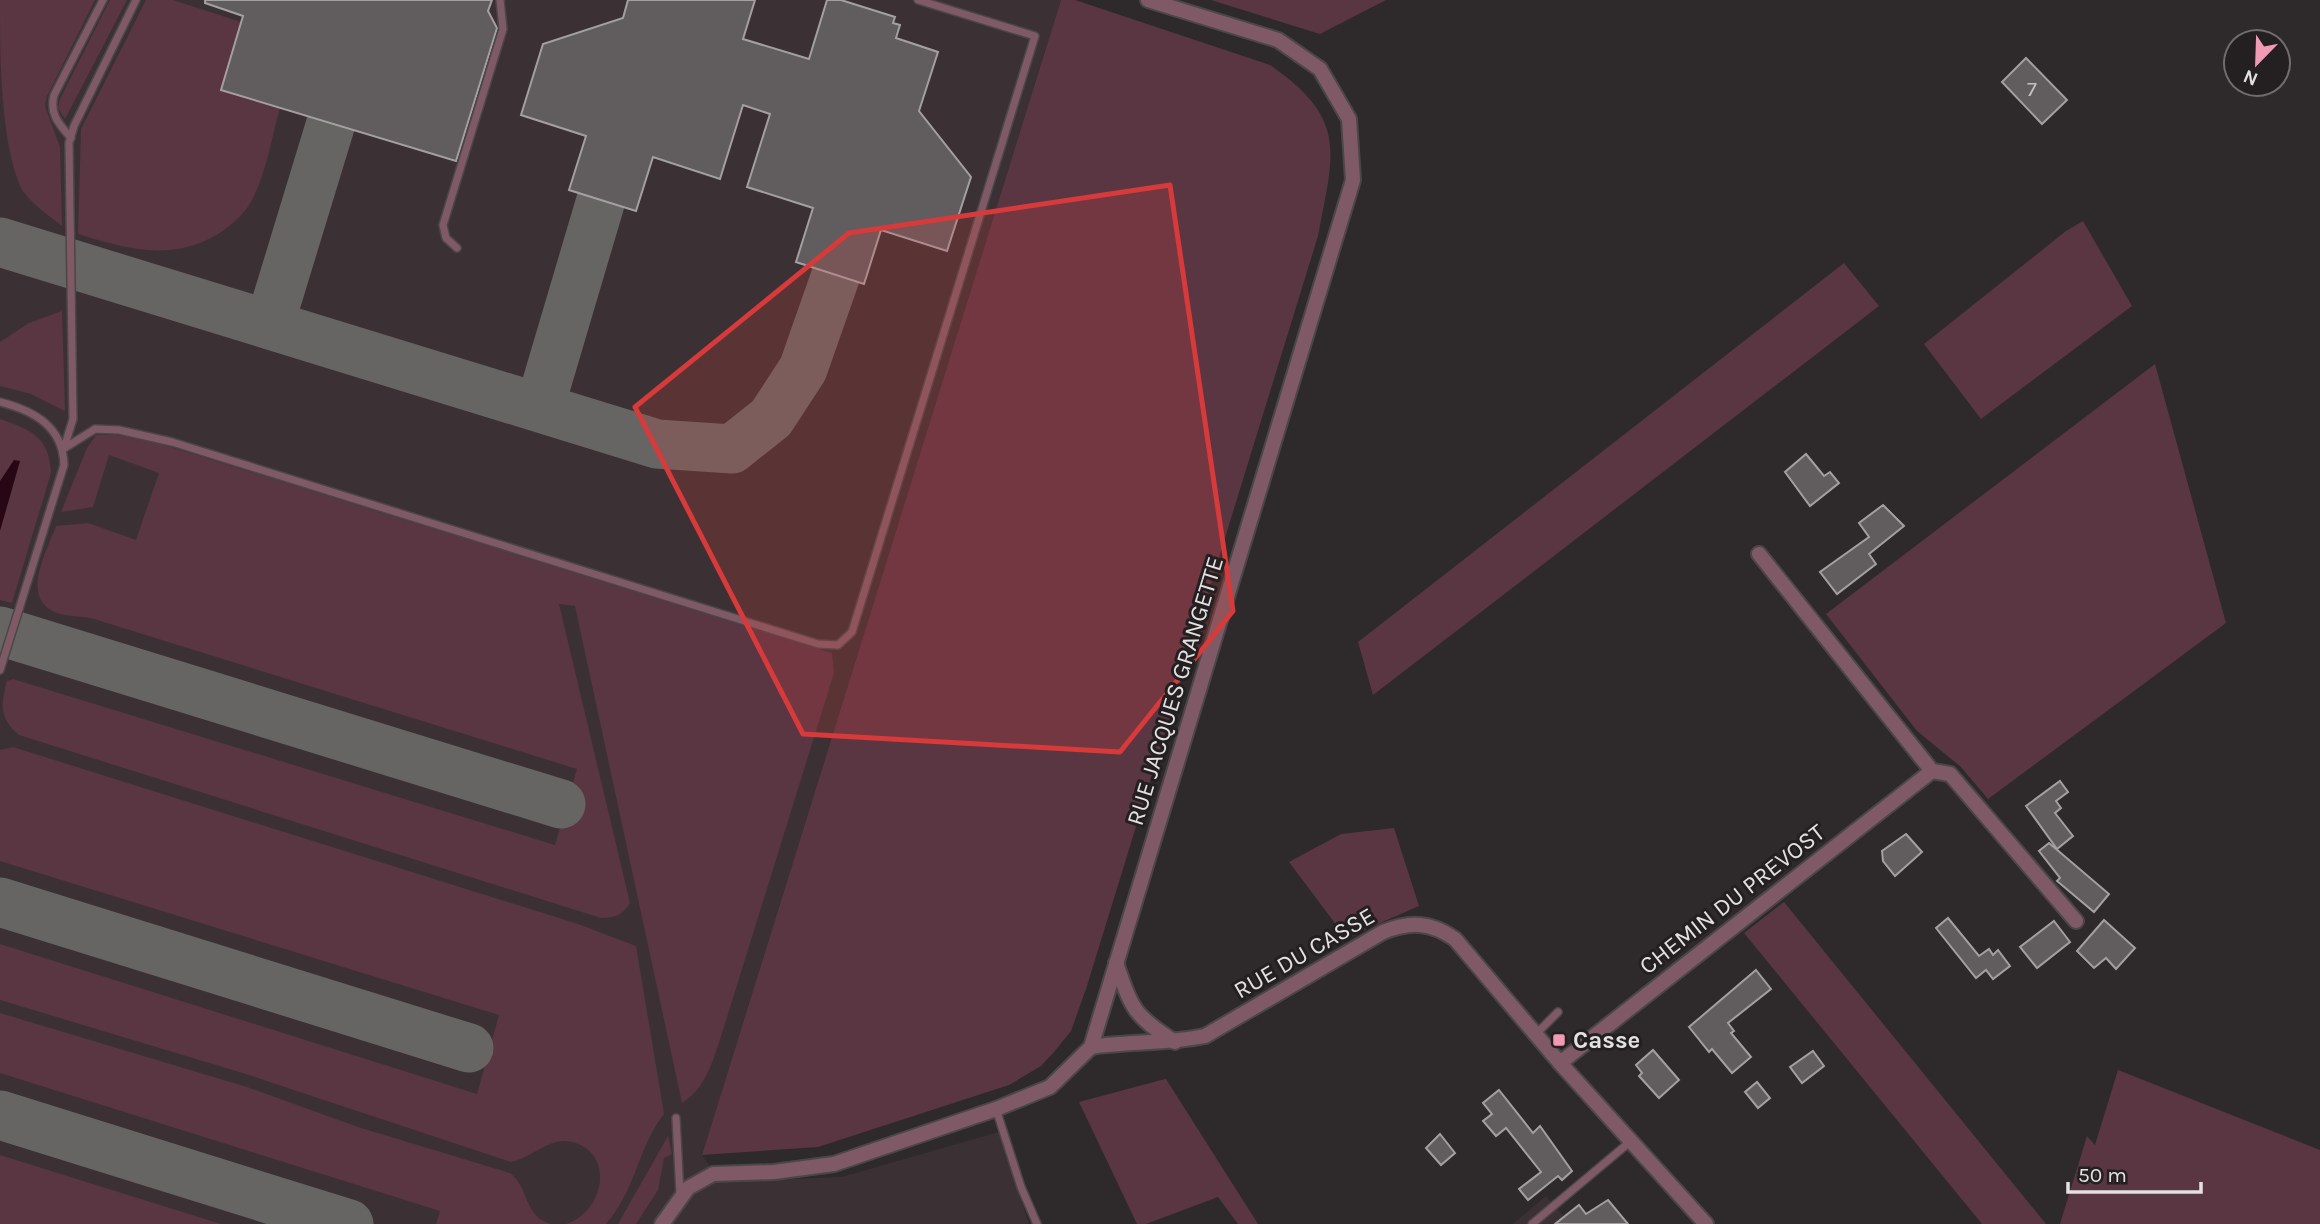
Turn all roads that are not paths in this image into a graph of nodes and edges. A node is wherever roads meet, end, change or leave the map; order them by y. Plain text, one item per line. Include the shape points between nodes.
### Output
1 (103, 0) edge
2 (136, 0) edge
3 (500, 0) edge
4 (918, 0) edge
5 (1148, 0) edge
6 (71, 138) junction
7 (457, 248) dead end
8 (0, 402) edge
9 (64, 449) junction
10 (1759, 554) dead end
11 (0, 670) edge
12 (1932, 771) junction
13 (2076, 921) dead end
14 (1116, 962) junction
15 (1558, 1012) dead end
16 (1535, 1034) junction
17 (1177, 1042) junction
18 (1091, 1047) junction
19 (1560, 1063) junction
20 (996, 1109) junction
21 (676, 1118) dead end
22 (1631, 1141) junction
23 (680, 1199) junction
24 (662, 1224) edge
25 (1037, 1224) edge
26 (1532, 1224) edge
27 (1706, 1224) edge

1 - 6 lane via 51,107
2 - 6 lane
3 - 7 lane via 503,29 443,225 446,238
4 - 9 lane via 1035,36 852,632 838,645 818,644 172,442 95,429
5 - 14 street, RUE JACQUES GRANGETTE via 1278,40 1320,69 1349,119 1353,180
6 - 9 lane via 74,419
8 - 9 lane via 34,414 59,437
9 - 11 lane via 64,465
10 - 12 street
12 - 13 street via 1950,774
12 - 19 street, CHEMIN DU PREVOST
14 - 17 street via 1139,1017
14 - 18 street, RUE JACQUES GRANGETTE
15 - 16 lane
16 - 17 street, RUE DU CASSE via 1455,939 1441,930 1411,924 1383,932 1205,1036
16 - 19 street, RUE DU CASSE
17 - 18 street, RUE DU CASSE
18 - 20 street, RUE JACQUES GRANGETTE via 1050,1087
19 - 22 street, RUE DU CASSE
20 - 23 street, RUE JACQUES GRANGETTE via 834,1164 713,1174 688,1188
20 - 25 lane
21 - 23 lane
22 - 26 lane
22 - 27 street, RUE DU CASSE
23 - 24 street, RUE JACQUES GRANGETTE

